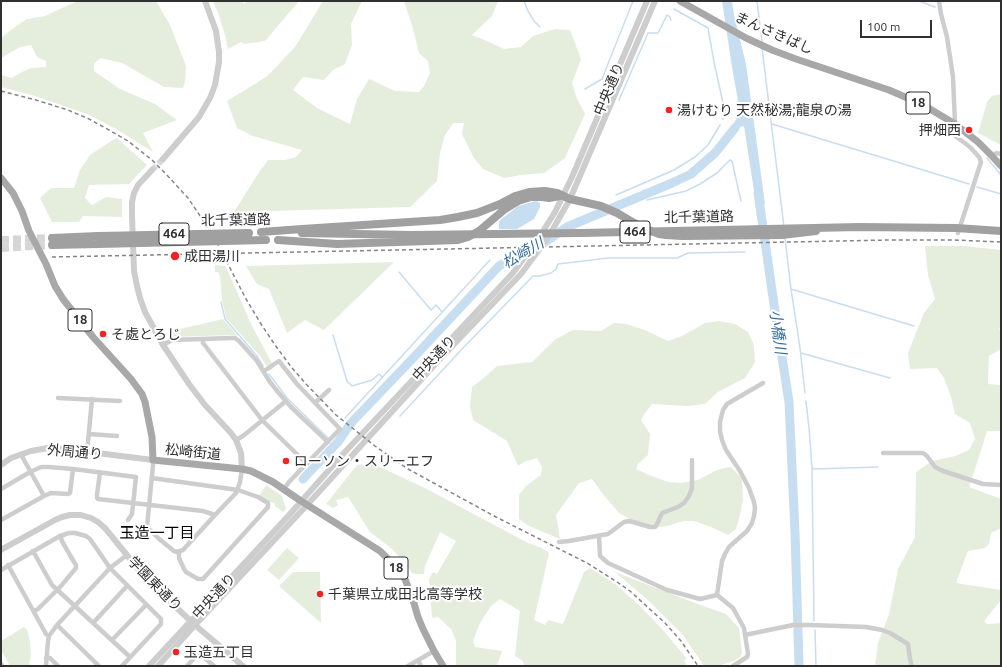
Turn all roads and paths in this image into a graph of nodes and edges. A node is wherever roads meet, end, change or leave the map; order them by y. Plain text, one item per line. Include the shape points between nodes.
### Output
1 (205, 1) edge
2 (646, 1) edge
3 (656, 1) edge
4 (680, 1) edge
5 (939, 1) edge
6 (955, 124) junction
7 (1001, 154) edge
8 (992, 156) junction
9 (163, 159) tunnel mouth
10 (1001, 166) edge
11 (152, 170) tunnel mouth
12 (1, 178) edge
13 (567, 197) junction
14 (558, 214) junction
15 (859, 226) junction
16 (1001, 231) edge
17 (261, 232) junction
18 (958, 233) dead end
19 (397, 235) junction
20 (410, 238) junction
21 (98, 240) junction
22 (278, 240) junction
23 (52, 242) tunnel mouth
24 (203, 339) junction
25 (163, 345) junction
26 (264, 371) junction
27 (763, 383) dead end
28 (329, 390) dead end
29 (58, 398) dead end
30 (92, 399) junction
31 (120, 401) dead end
32 (286, 401) junction
33 (315, 403) junction
34 (262, 420) junction
35 (89, 434) junction
36 (117, 436) dead end
37 (236, 440) junction
38 (328, 442) junction
39 (87, 452) junction
40 (883, 453) dead end
41 (21, 454) junction
42 (153, 460) junction
43 (692, 460) dead end
44 (306, 464) junction
45 (1, 465) edge
46 (73, 469) junction
47 (242, 469) junction
48 (30, 472) junction
49 (100, 472) junction
50 (152, 478) junction
51 (1001, 485) edge
52 (1, 489) edge
53 (238, 490) junction
54 (284, 490) junction
55 (44, 496) junction
56 (133, 503) junction
57 (304, 503) junction
58 (149, 505) junction
59 (215, 515) junction
60 (1, 520) edge
61 (128, 520) dead end
62 (60, 536) junction
63 (600, 536) junction
64 (559, 542) dead end
65 (1, 550) edge
66 (33, 551) junction
67 (179, 552) junction
68 (127, 555) junction
69 (8, 565) junction
70 (110, 568) junction
71 (1, 570) edge
72 (127, 586) junction
73 (57, 590) junction
74 (718, 595) junction
75 (146, 605) junction
76 (74, 607) junction
77 (34, 611) junction
78 (193, 623) junction
79 (93, 624) junction
80 (57, 625) junction
81 (745, 635) junction
82 (49, 636) junction
83 (112, 640) junction
84 (434, 651) junction
85 (130, 657) junction
86 (46, 658) junction
87 (418, 660) junction
88 (46, 666) edge
89 (58, 666) edge
90 (99, 666) edge
91 (122, 666) edge
92 (149, 666) edge
93 (158, 666) edge
94 (187, 666) edge
95 (214, 666) edge
96 (243, 666) edge
97 (408, 666) edge
98 (421, 666) edge
99 (443, 666) edge
100 (733, 666) edge
101 (912, 666) edge

1 - 9 street via 216,31 219,52 215,85 199,117
2 - 13 street, 中央通り via 572,177
3 - 13 street, 中央通り via 595,143
4 - 6 main road, まんさきばし / 18 via 759,44 905,97
5 - 6 street via 953,77
6 - 8 main road, 18
6 - 18 street via 950,132 970,147 981,162
7 - 8 street
8 - 10 main road, 18
11 - 25 street via 138,185 132,202 134,271 143,307
12 - 42 main road, 松崎街道 / 18 via 13,193 22,211 54,286 142,394 152,437
13 - 14 street, 中央通り
13 - 15 highway, bridge via 601,206 641,227 666,235 782,235
13 - 17 highway via 545,191 529,192 477,213 440,220
13 - 20 highway, bridge via 531,197 518,201 479,231 458,240
14 - 57 street, 中央通り via 512,274
14 - 57 street, 中央通り via 549,236 521,274
15 - 16 highway, 北千葉道路 / 464, bridge
15 - 20 highway, 北千葉道路 / 464, bridge
17 - 19 highway, 北千葉道路 / 464
17 - 21 highway, 北千葉道路 / 464, bridge
19 - 20 highway, 北千葉道路 / 464
19 - 22 highway, 北千葉道路 / 464
20 - 22 highway via 337,244
21 - 22 highway, 北千葉道路 / 464, bridge
21 - 23 highway, 北千葉道路 / 464
24 - 25 street via 172,340
24 - 26 street via 235,338
24 - 34 street via 203,343
25 - 37 street via 205,405
26 - 32 street
26 - 33 street via 279,361
27 - 74 street via 727,404 720,422 726,450 749,488 755,508 747,531 729,547 722,561
28 - 33 street
29 - 30 street
30 - 31 street
30 - 35 street
32 - 34 street
32 - 38 street
33 - 38 street via 340,429
34 - 37 street
34 - 44 street
35 - 36 street
35 - 39 street
37 - 47 street via 241,453
38 - 44 street
39 - 41 street, 外周通り via 48,448
39 - 42 street, 外周通り
40 - 51 street via 924,453 935,467 943,471 983,484
41 - 45 street, 外周通り
41 - 48 street
42 - 47 main road, 松崎街道 / 18
42 - 50 street
43 - 63 street via 692,488 684,503 662,513 654,527 629,521
44 - 54 street
46 - 48 street via 41,467
46 - 49 street
46 - 55 street via 70,494 50,493
47 - 53 street
47 - 54 main road, 松崎街道 / 18 via 260,475
48 - 52 street
48 - 55 street
49 - 56 street via 136,477
49 - 56 street via 98,499
50 - 53 street
50 - 58 street
53 - 59 street
53 - 67 street via 268,503 268,507 205,577 198,578 186,572
54 - 57 main road, 松崎街道 / 18
55 - 60 street
56 - 58 street
56 - 61 street via 132,514
57 - 78 street, 中央通り
57 - 84 main road, 松崎街道 / 18 via 380,551 395,566 407,585
58 - 59 street via 203,511
58 - 67 street via 147,527 174,552
59 - 67 street
62 - 66 street
62 - 70 street via 69,533 86,536
62 - 73 street via 76,568
63 - 64 street
63 - 74 street via 600,556 608,562 666,590 700,599
65 - 68 street, 学園東通り via 55,520 70,515 81,515 91,518 105,528
66 - 69 street
66 - 73 street
68 - 70 street
68 - 78 street, 学園東通り via 148,581
69 - 71 street
69 - 77 street
70 - 72 street
70 - 76 street
72 - 75 street
72 - 79 street
73 - 76 street
73 - 77 street
74 - 81 street via 733,608
75 - 83 street
75 - 85 street via 160,619 161,624
76 - 79 street
76 - 80 street
77 - 82 street
78 - 92 street, 中央通り
78 - 93 street, 中央通り
78 - 96 street, 学園東通り
79 - 83 street
80 - 82 street
80 - 90 street
81 - 100 street via 747,657
81 - 101 street via 793,625 860,626 882,630 908,644
82 - 86 street
83 - 85 street
84 - 87 street
84 - 99 main road, 松崎街道 / 18
85 - 91 street
86 - 88 street
86 - 89 street via 50,658
87 - 97 street
87 - 98 street
94 - 95 street via 197,654 201,654

